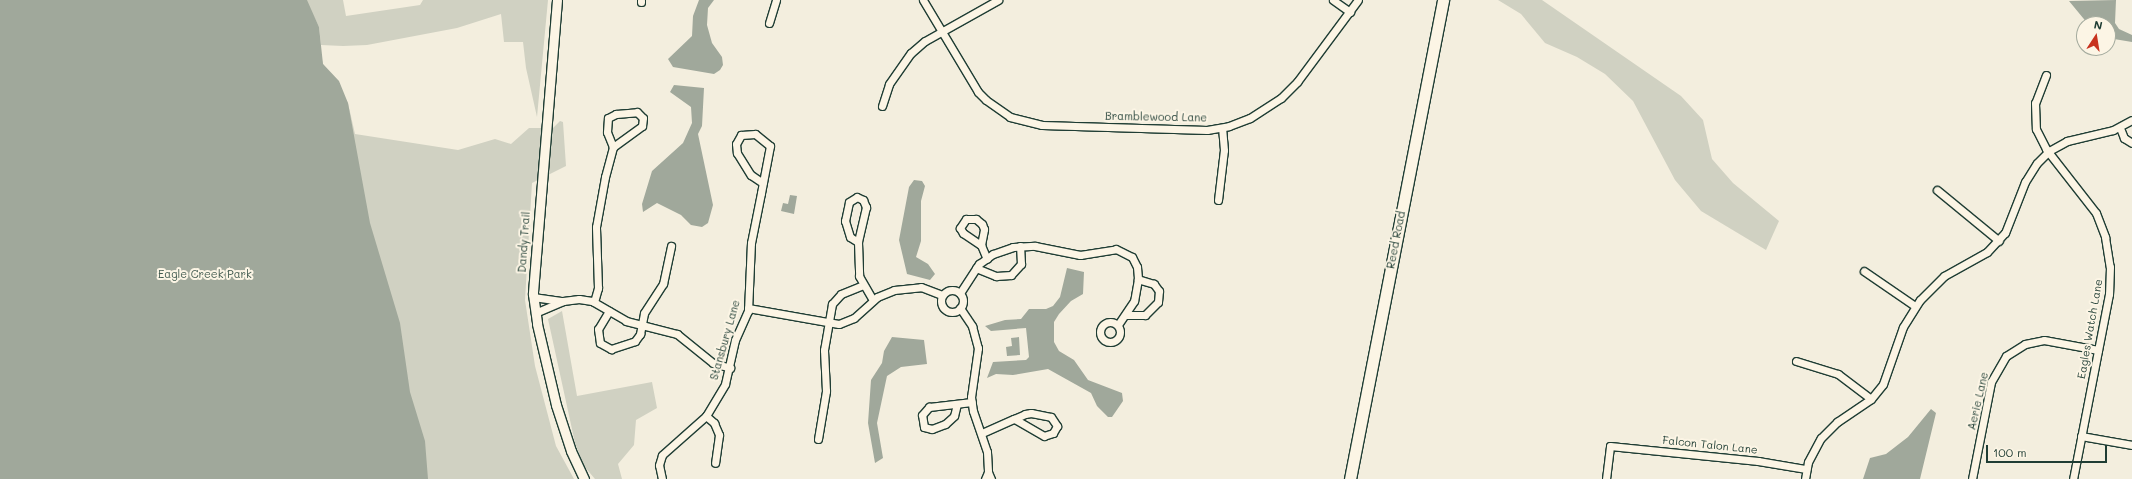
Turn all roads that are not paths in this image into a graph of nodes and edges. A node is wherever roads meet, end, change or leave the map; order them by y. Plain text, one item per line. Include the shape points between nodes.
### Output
1 (557, 0) edge
2 (776, 0) edge
3 (923, 0) edge
4 (998, 0) edge
5 (1333, 0) edge
6 (1358, 0) edge
7 (1443, 0) edge
8 (1350, 12) junction
9 (770, 23) dead end
10 (941, 31) junction
11 (2046, 75) dead end
12 (882, 106) dead end
13 (2132, 120) edge
14 (1222, 128) junction
15 (2120, 128) junction
16 (2132, 143) edge
17 (613, 147) junction
18 (2049, 151) junction
19 (762, 183) junction
20 (1937, 190) dead end
21 (1218, 200) dead end
22 (1999, 241) junction
23 (858, 242) junction
24 (981, 245) dead end
25 (671, 246) dead end
26 (1020, 246) junction
27 (987, 259) junction
28 (976, 268) junction
29 (1864, 271) dead end
30 (1138, 279) junction
31 (863, 285) junction
32 (960, 293) junction
33 (942, 295) junction
34 (534, 297) junction
35 (873, 300) junction
36 (563, 301) junction
37 (594, 302) junction
38 (1915, 306) junction
39 (748, 308) junction
40 (960, 308) junction
41 (609, 310) junction
42 (535, 313) junction
43 (1126, 315) junction
44 (828, 323) junction
45 (1118, 325) dead end
46 (641, 326) junction
47 (2098, 350) junction
48 (1796, 361) dead end
49 (730, 368) junction
50 (1871, 399) junction
51 (972, 402) junction
52 (957, 404) junction
53 (706, 416) junction
54 (1014, 419) junction
55 (982, 433) junction
56 (2081, 436) junction
57 (818, 439) dead end
58 (2132, 446) edge
59 (715, 463) dead end
60 (1806, 469) junction
61 (988, 472) junction
62 (584, 479) edge
63 (662, 479) edge
64 (985, 479) edge
65 (991, 479) edge
66 (1350, 479) edge
67 (1606, 479) edge
68 (1805, 479) edge
69 (1972, 479) edge
70 (2073, 479) edge

1 - 34 street, Dandy Trail via 535,245
2 - 9 street
3 - 10 street, Bramblewood Lane
4 - 10 street
5 - 8 street
6 - 8 street, Bramblewood Lane
7 - 66 main road, Reed Road
8 - 14 street, Bramblewood Lane via 1297,82 1281,98 1250,118
10 - 12 street via 925,41 906,59 889,84
10 - 14 street, Bramblewood Lane via 981,95 1000,111 1017,119 1053,125 1183,130
11 - 18 street, Eagles Watch Lane via 2037,92 2034,114 2039,136
13 - 15 street
14 - 21 street via 1224,150
15 - 16 street via 2124,138
15 - 18 street via 2076,137
17 - 17 street via 640,129 644,121 640,113 616,114 609,117 606,128
17 - 37 street via 596,227 598,288
18 - 22 street via 2027,179 2012,222
18 - 47 street, Eagles Watch Lane via 2091,205 2106,237 2110,279
19 - 19 street, Stansbury Lane via 751,175 737,153 736,144 741,135 755,134 770,146
19 - 39 street, Stansbury Lane via 749,255
20 - 22 street
22 - 38 street via 1981,256 1944,276
23 - 23 street via 866,207 863,200 857,197 849,202 845,214 850,237
23 - 31 street via 859,274
24 - 27 street
25 - 46 street via 663,284 644,313
26 - 27 street via 999,251
26 - 28 street via 1021,264 1012,275 996,276
26 - 30 street via 1035,246 1080,255 1109,249 1120,250 1132,257 1137,267
27 - 28 street
28 - 32 street
29 - 38 street
30 - 43 street via 1135,298
30 - 43 street via 1154,284 1159,291 1158,302 1145,315
31 - 35 street
31 - 44 street via 835,299
32 - 33 street via 951,290
32 - 40 street via 963,300
33 - 35 street via 930,289 914,287 894,290
33 - 40 street via 941,303 946,310 953,312
34 - 36 street
34 - 42 street, Dandy Trail
35 - 44 street via 849,320 839,324
36 - 37 street via 579,299
36 - 42 street
37 - 41 street
38 - 50 street via 1903,327 1885,381
39 - 44 street
39 - 49 street, Stansbury Lane via 734,344
40 - 51 street via 972,326 978,348
41 - 46 street via 626,321
41 - 46 street via 598,331 598,340 605,347 611,349 636,340
42 - 62 street, Dandy Trail via 556,405 571,451
43 - 45 street
44 - 57 street via 824,350 826,391
46 - 49 street via 677,334 713,363
47 - 56 street, Eagles Watch Lane
47 - 69 street, Aerie Lane via 2044,340 2025,344 2006,356 1992,382
48 - 50 street via 1838,374
49 - 53 street, Stansbury Lane via 725,384
50 - 60 street via 1825,432
51 - 52 street
51 - 55 street
52 - 52 street via 954,416 940,427 927,429 922,423 925,409
53 - 59 street via 719,435
53 - 63 street, Stansbury Lane via 662,454 659,465
54 - 54 street via 1037,413 1050,417 1057,426 1053,433 1044,436
54 - 55 street
55 - 61 street
56 - 58 street
56 - 70 street, Eagles Watch Lane
60 - 67 street, Falcon Talon Lane via 1758,461 1610,446
60 - 68 street
61 - 64 street
61 - 65 street

